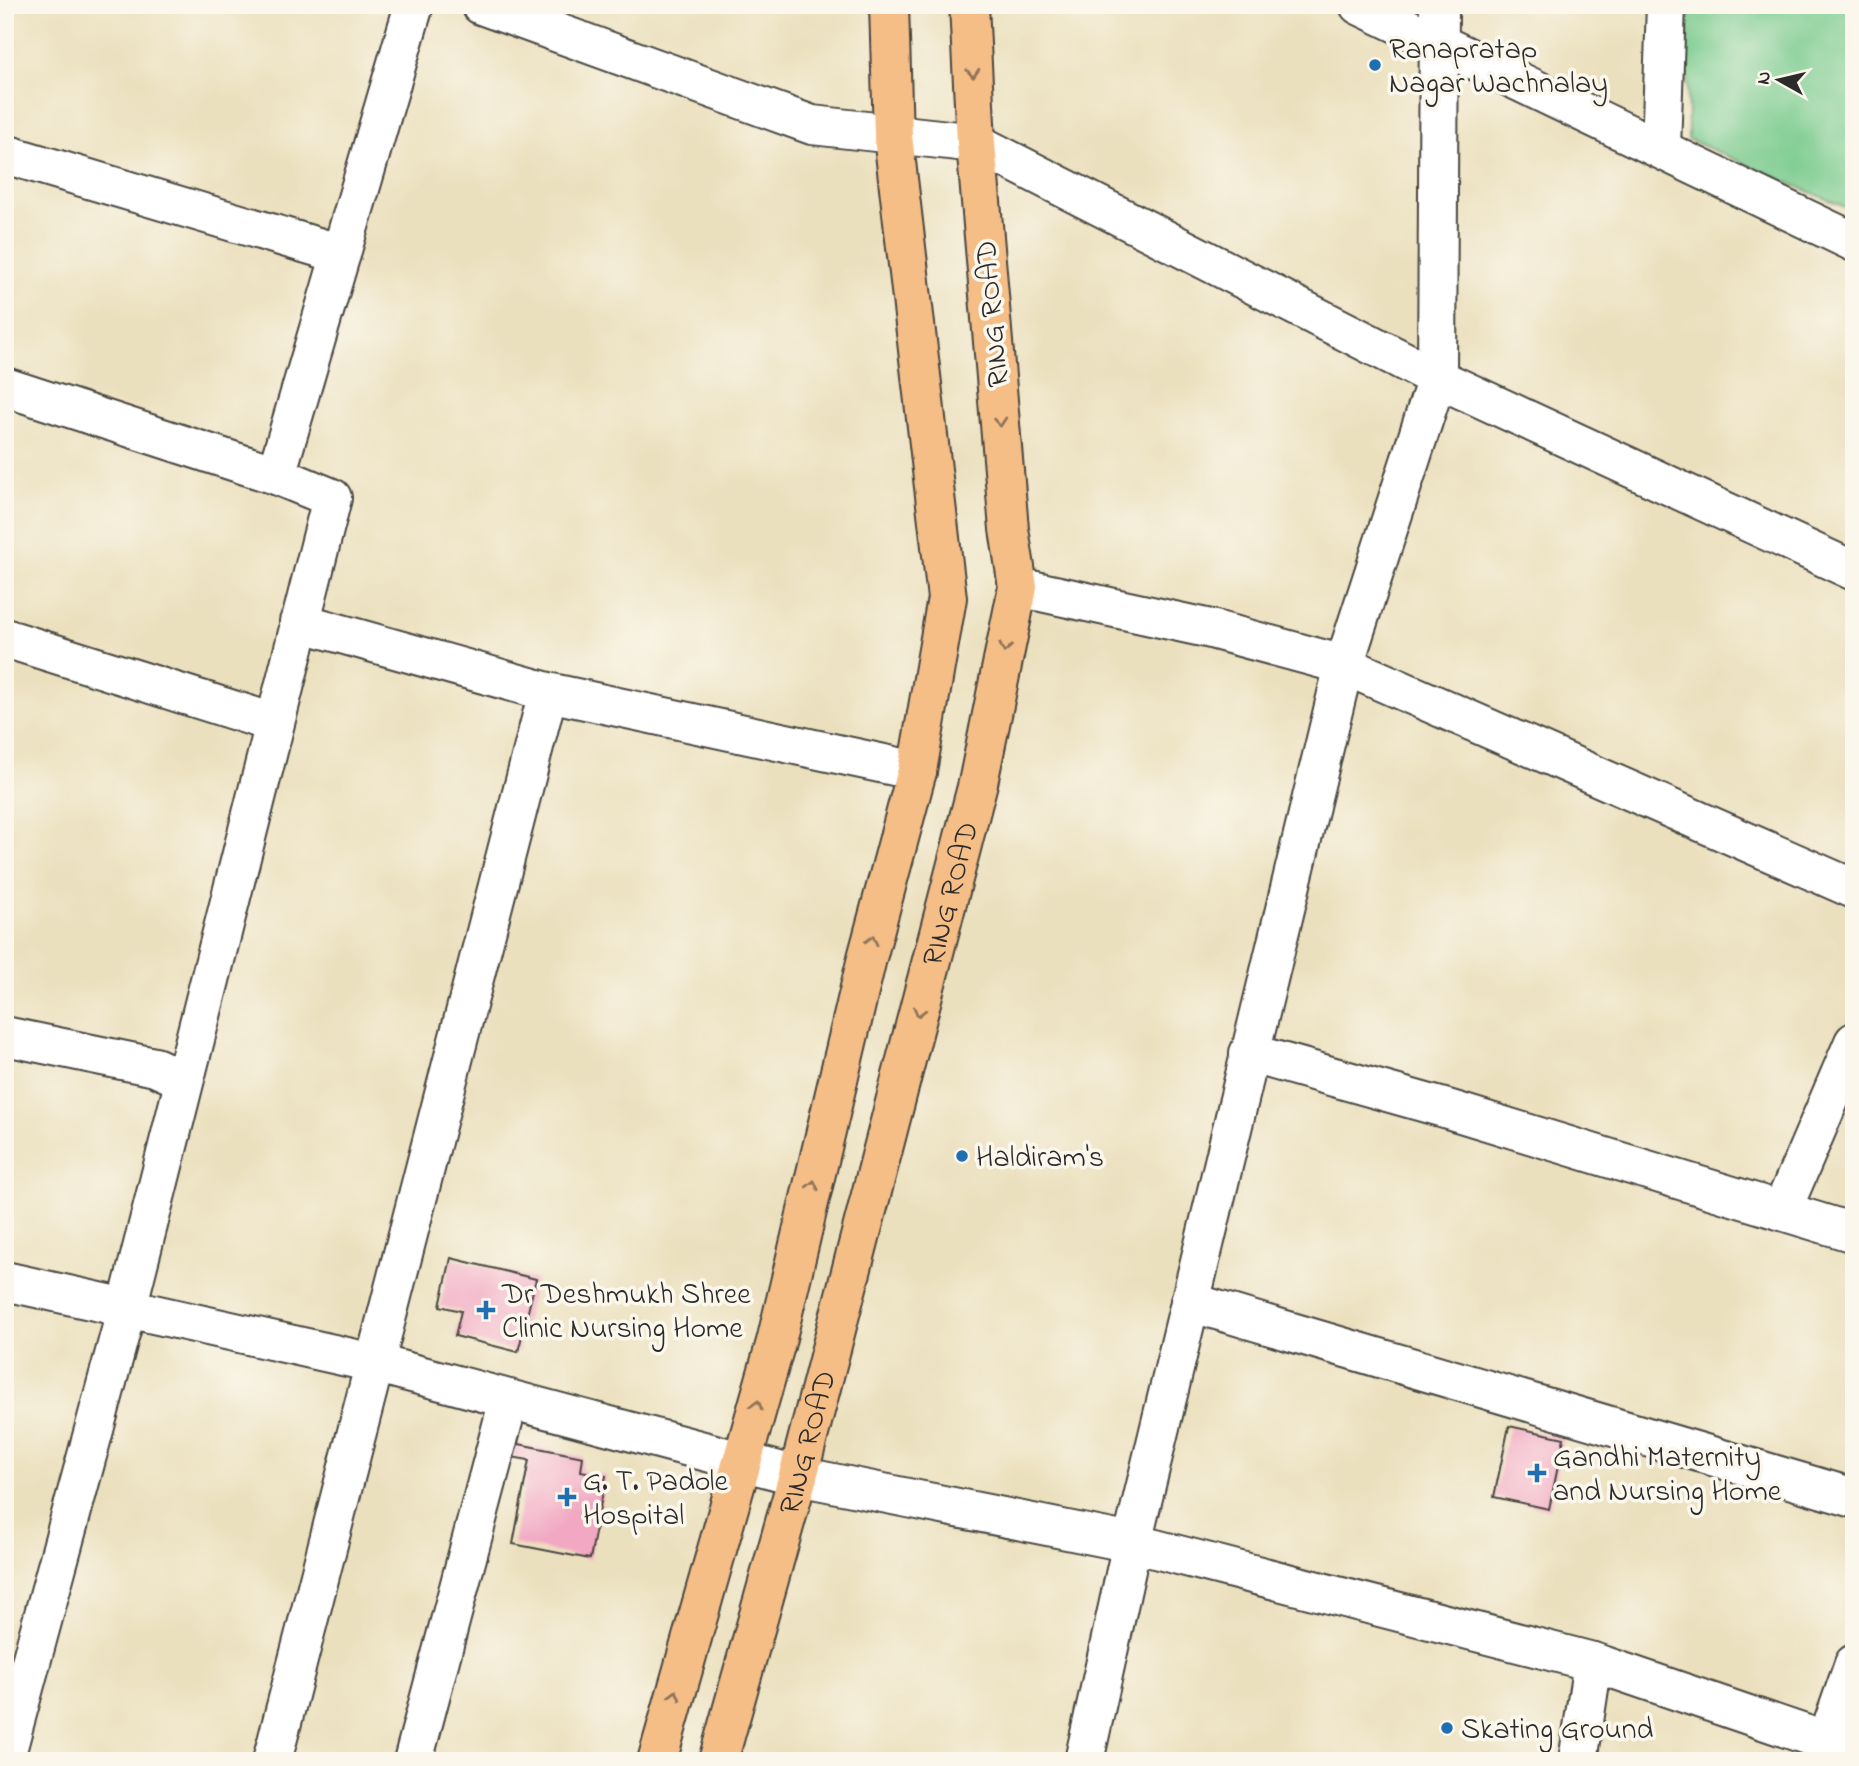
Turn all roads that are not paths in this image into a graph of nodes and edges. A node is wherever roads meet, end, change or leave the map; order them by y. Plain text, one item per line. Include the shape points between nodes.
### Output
1 (414, 5) edge
2 (889, 5) edge
3 (969, 5) edge
4 (1359, 5) edge
5 (1666, 5) edge
6 (503, 9) edge
7 (1439, 23) edge
8 (893, 136) junction
9 (976, 143) junction
10 (1661, 148) junction
11 (5, 154) edge
12 (1854, 242) edge
13 (341, 254) junction
14 (1437, 378) junction
15 (5, 387) edge
16 (276, 475) junction
17 (1854, 571) edge
18 (1018, 587) junction
19 (299, 622) junction
20 (5, 638) edge
21 (1343, 665) junction
22 (548, 692) junction
23 (274, 723) junction
24 (918, 771) junction
25 (1854, 889) edge
26 (5, 1036) edge
27 (1854, 1042) edge
28 (1249, 1053) junction
29 (184, 1080) junction
30 (1782, 1210) junction
31 (1854, 1233) edge
32 (5, 1281) edge
33 (1190, 1303) junction
34 (127, 1308) junction
35 (374, 1363) junction
36 (509, 1399) junction
37 (741, 1461) junction
38 (799, 1476) junction
39 (1854, 1499) edge
40 (1132, 1543) junction
41 (1593, 1661) junction
42 (1854, 1664) edge
43 (1833, 1751) edge
44 (5, 1758) edge
45 (272, 1761) edge
46 (413, 1761) edge
47 (657, 1761) edge
48 (718, 1761) edge
49 (1084, 1761) edge
50 (1578, 1761) edge

1 - 13 street
2 - 8 main road, RING ROAD
3 -> 9 main road, RING ROAD
4 - 7 street
5 - 10 street
6 - 8 street via 811,125
7 - 10 street
7 - 14 street
8 - 9 street
8 - 24 main road, RING ROAD via 947,598
9 - 14 street
9 -> 18 main road, RING ROAD
10 - 12 street
11 - 13 street
13 - 16 street
14 - 17 street
14 - 21 street
15 - 16 street
16 - 19 street via 331,498
18 - 21 street via 1211,628
18 -> 38 main road, RING ROAD via 978,783
19 - 22 street
19 - 23 street
20 - 23 street
21 - 25 street
21 - 28 street
22 - 24 street
22 - 35 street
23 - 29 street
37 -> 24 main road, RING ROAD via 776,1342 867,958
26 - 29 street via 155,1067
27 - 30 street
28 - 30 street
28 - 33 street
29 - 34 street
30 - 31 street
32 - 34 street
33 - 39 street
33 - 40 street
34 - 35 street
34 - 44 street
35 - 36 street
35 - 45 street
36 - 37 street
36 - 46 street
37 - 38 street
47 -> 37 main road, RING ROAD
38 - 40 street
38 - 48 main road, RING ROAD
40 - 41 street
40 - 49 street
41 - 43 street
41 - 50 street
42 - 43 street

